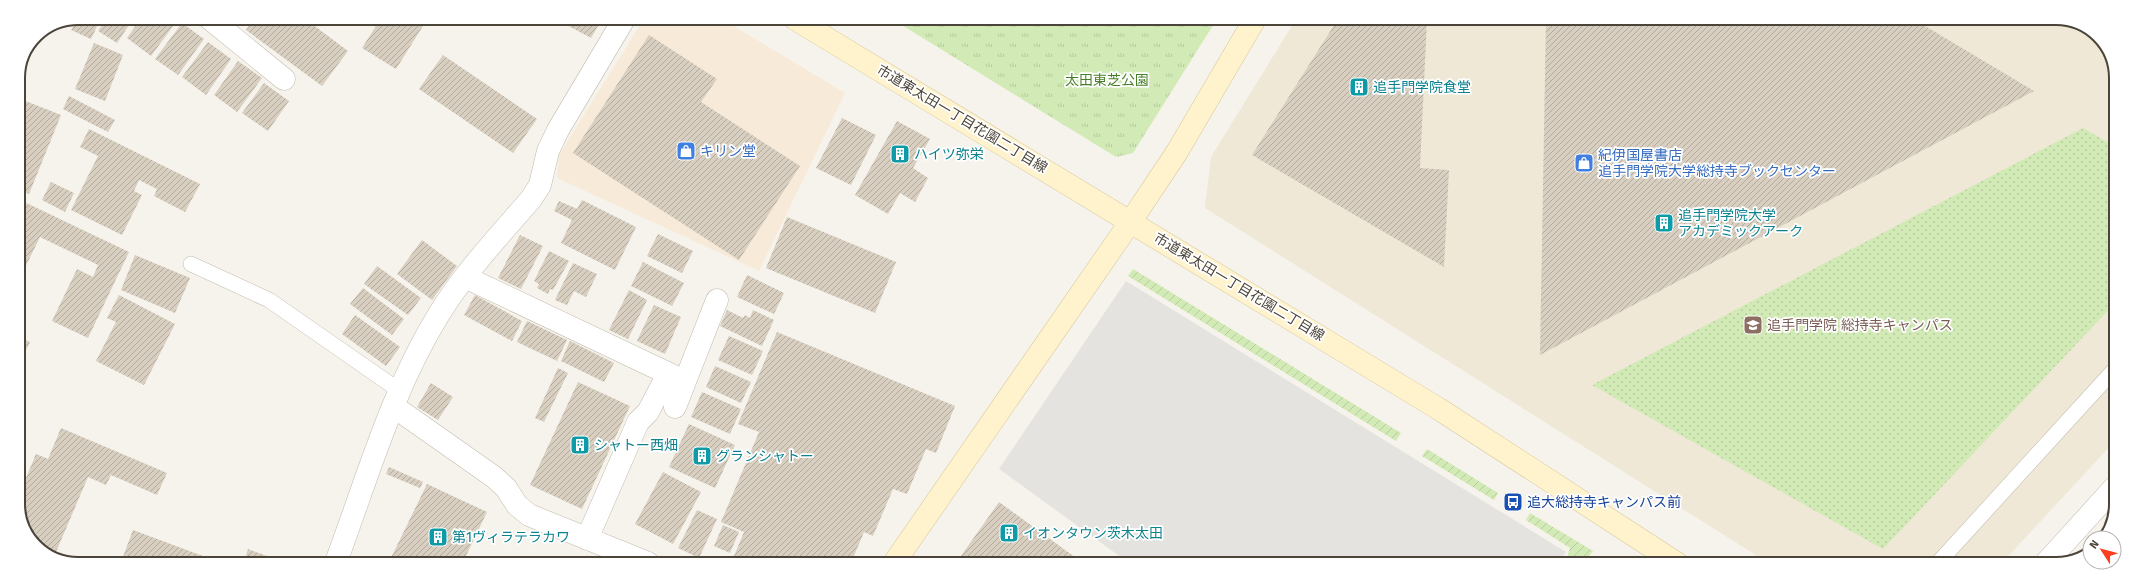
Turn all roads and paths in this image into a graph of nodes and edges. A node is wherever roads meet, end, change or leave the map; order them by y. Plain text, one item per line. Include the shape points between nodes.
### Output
1 (218, 25) edge
2 (620, 25) edge
3 (805, 25) edge
4 (1251, 25) edge
5 (284, 79) dead end
6 (1131, 221) junction
7 (191, 264) dead end
8 (465, 277) junction
9 (717, 300) dead end
10 (676, 377) junction
11 (2109, 377) edge
12 (396, 398) junction
13 (675, 407) dead end
14 (2109, 494) edge
15 (587, 539) junction
16 (338, 557) edge
17 (633, 557) edge
18 (898, 557) edge
19 (1667, 557) edge
20 (1943, 557) edge
21 (2051, 557) edge

1 - 5 street
2 - 8 street via 558,130 548,151 540,186
3 - 6 street, 市道東太田一丁目花園二丁目線
4 - 6 street via 1177,152
6 - 18 street
6 - 19 street, 市道東太田一丁目花園二丁目線 via 1439,409
7 - 12 lane via 269,300
8 - 10 street
8 - 12 street via 432,326
9 - 10 street
10 - 13 street
10 - 15 street via 638,422
11 - 20 lane
12 - 15 street via 494,477 506,488 522,510 536,519
12 - 16 street
14 - 21 street
15 - 17 street

